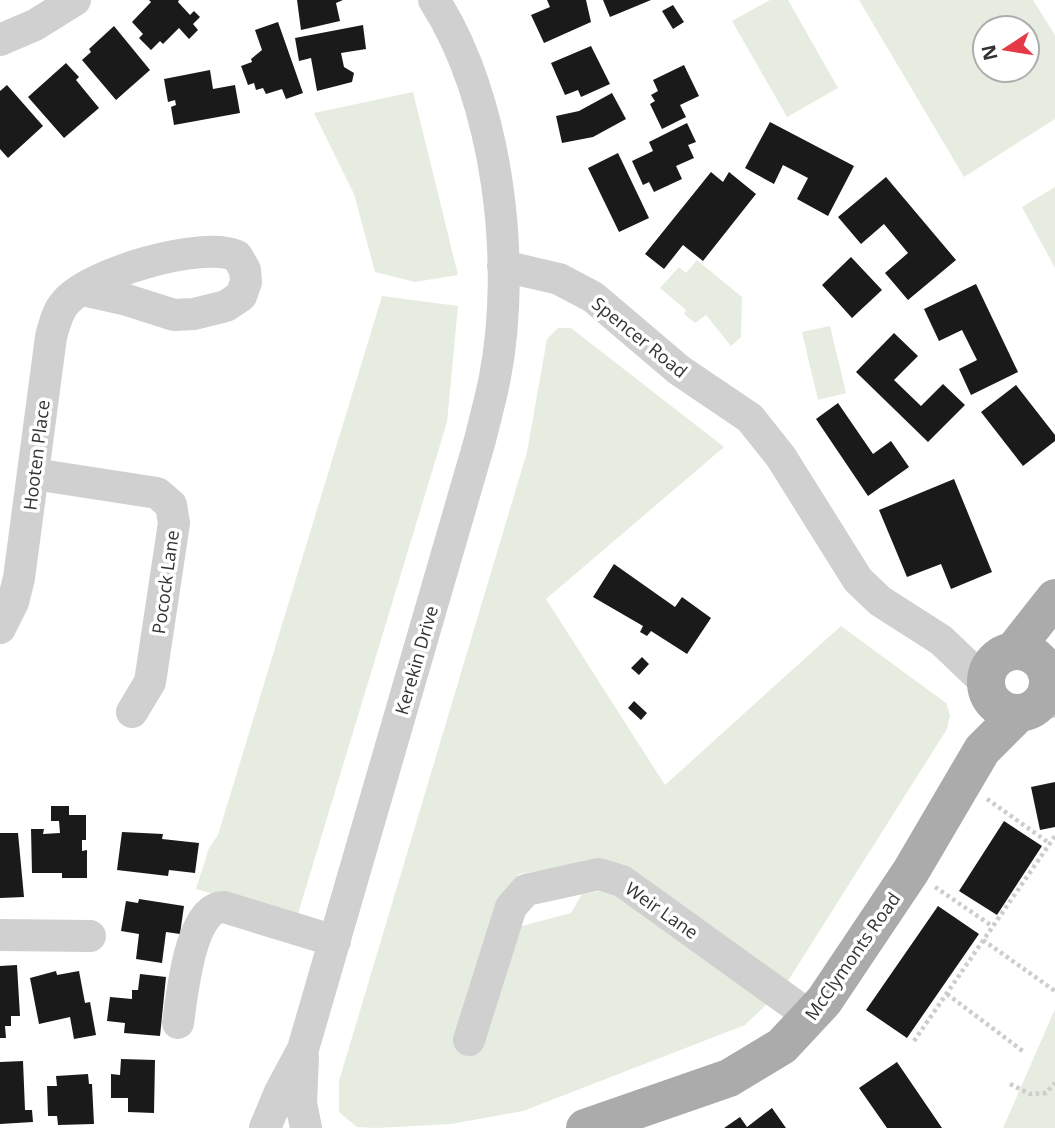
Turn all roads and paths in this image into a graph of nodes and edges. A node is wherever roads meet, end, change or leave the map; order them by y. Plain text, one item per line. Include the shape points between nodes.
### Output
1 (75, 0) edge
2 (444, 3) edge
3 (0, 40) edge
4 (503, 266) junction
5 (82, 290) dead end
6 (34, 474) junction
7 (1055, 598) edge
8 (0, 628) edge
9 (1023, 679) edge
10 (132, 712) dead end
11 (986, 798) dead end
12 (1055, 836) edge
13 (1049, 843) junction
14 (930, 884) dead end
15 (992, 926) junction
16 (0, 935) edge
17 (90, 936) dead end
18 (983, 940) junction
19 (335, 941) junction
20 (1055, 990) edge
21 (947, 994) junction
22 (811, 1017) junction
23 (178, 1023) dead end
24 (469, 1041) dead end
25 (914, 1041) dead end
26 (303, 1049) junction
27 (1024, 1052) dead end
28 (1055, 1083) edge
29 (1010, 1084) dead end
30 (265, 1128) edge
31 (306, 1128) edge
32 (585, 1128) edge

1 - 3 street
2 - 4 street via 483,116
4 - 9 street, Spencer Road via 559,279 593,297 679,370 750,418 781,457 858,580 880,601 941,640
4 - 19 street, Kerekin Drive via 495,376 480,440
5 - 6 street, Hooten Place via 65,303 54,325
6 - 8 street, Hooten Place via 19,578
6 - 10 street, Pocock Lane via 158,494 171,505 174,523 150,682
7 - 9 main road
9 - 22 main road, McClymonts Road via 911,871
11 - 13 path
12 - 13 path
13 - 15 path
14 - 15 path
15 - 18 path
16 - 17 street
18 - 20 path
18 - 21 path
19 - 23 street via 223,907 211,909 205,913 191,951
19 - 26 street, Kerekin Drive
21 - 25 path
21 - 27 path
22 - 24 street, Weir Lane via 622,881 599,874 526,890 511,907
22 - 32 main road, McClymonts Road via 782,1046 729,1078
26 - 30 street, Kerekin Drive
26 - 31 street, Kerekin Drive via 301,1103
28 - 29 path via 1046,1093 1030,1094

